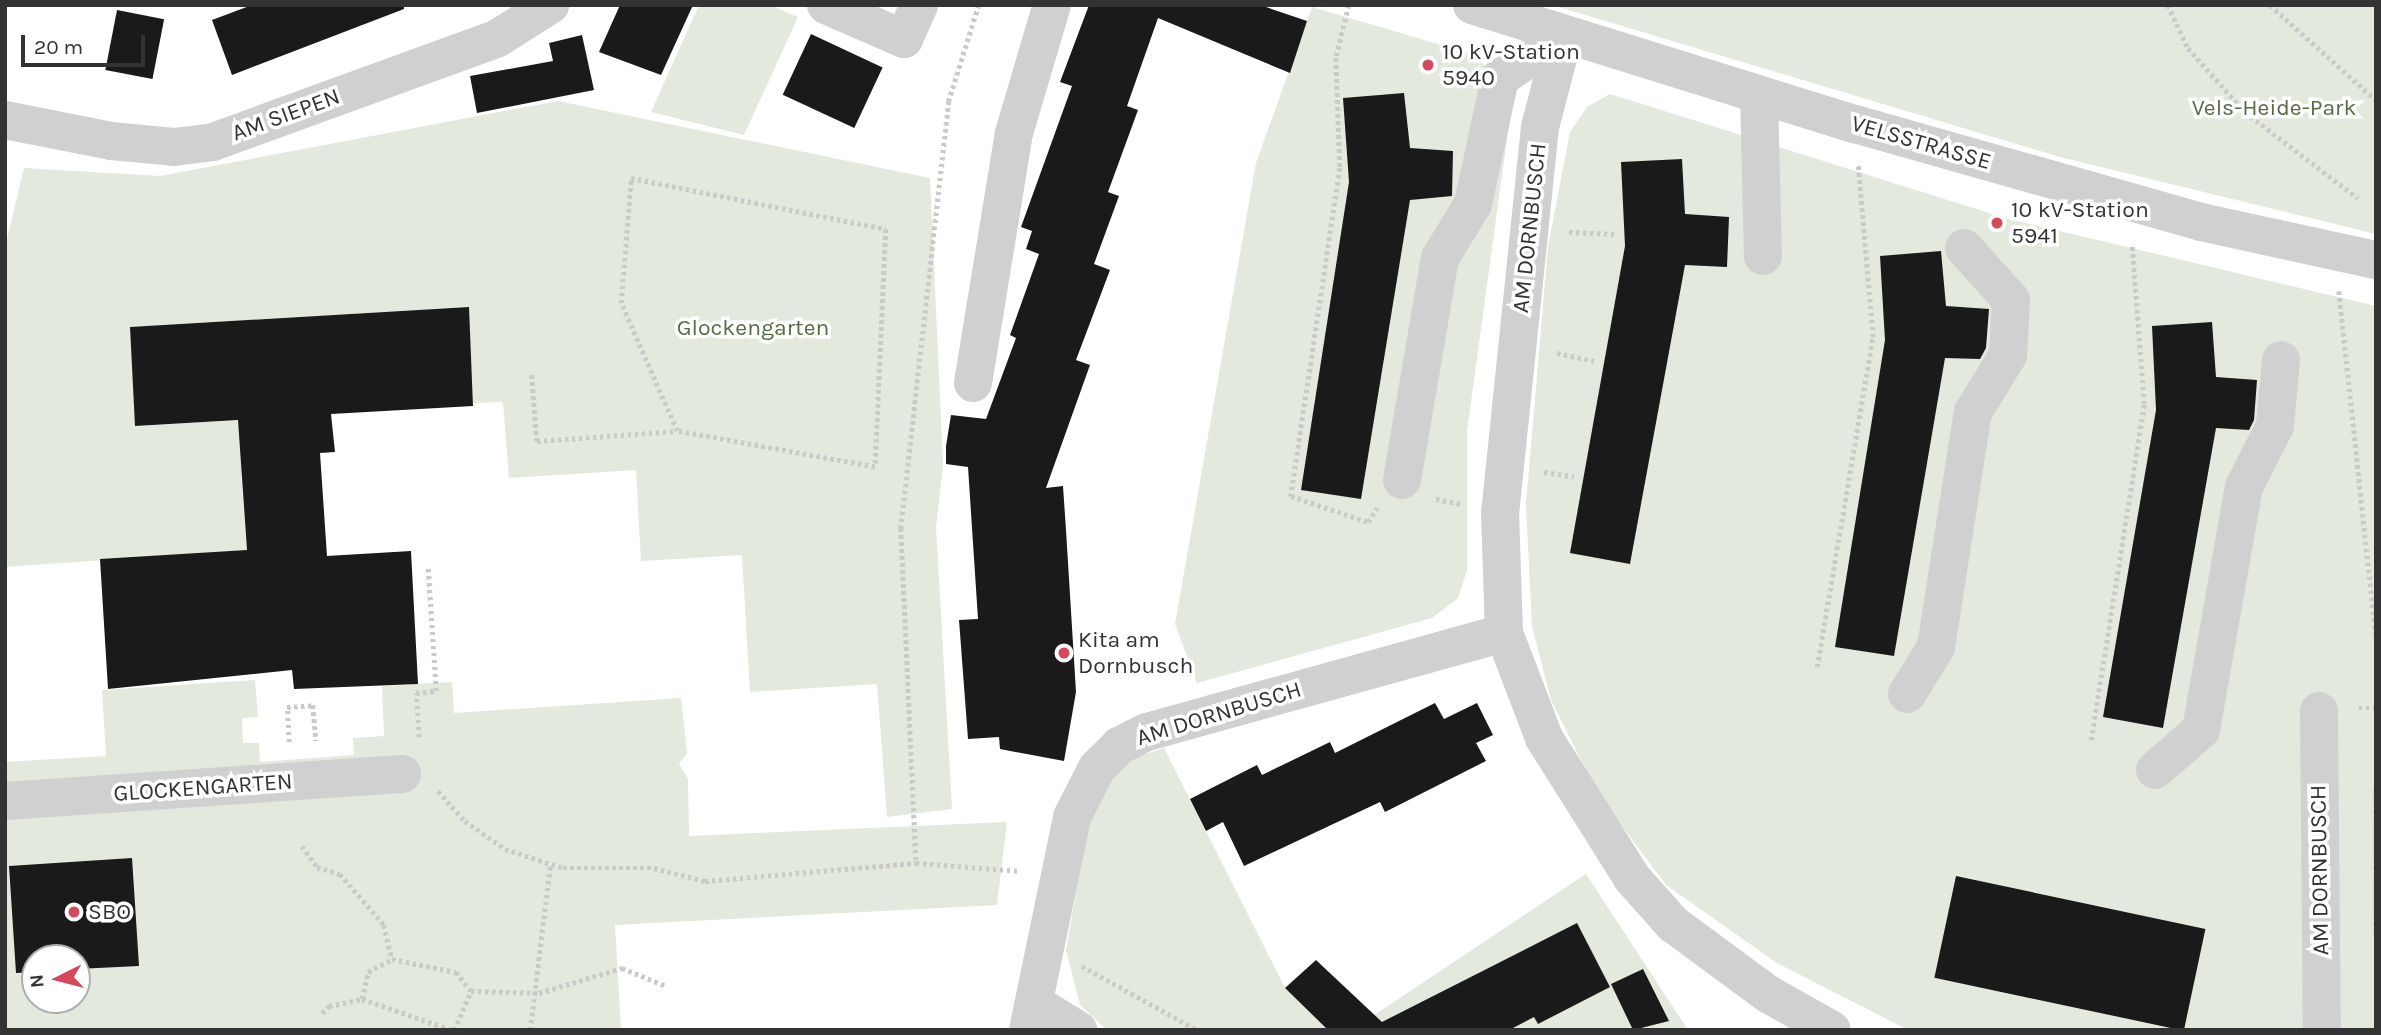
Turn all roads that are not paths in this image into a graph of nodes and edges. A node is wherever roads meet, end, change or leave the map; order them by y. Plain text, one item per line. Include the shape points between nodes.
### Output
1 (551, 5) edge
2 (825, 5) edge
3 (919, 5) edge
4 (1052, 5) edge
5 (1472, 5) edge
6 (1564, 35) junction
7 (1759, 95) junction
8 (5, 120) edge
9 (1964, 248) dead end
10 (1763, 256) dead end
11 (2376, 260) edge
12 (2281, 360) dead end
13 (973, 383) dead end
14 (1392, 490) road end
15 (1504, 633) junction
16 (1908, 694) dead end
17 (2319, 711) dead end
18 (2155, 770) dead end
19 (414, 773) road end
20 (5, 801) edge
21 (1031, 1016) edge
22 (1078, 1030) edge
23 (1832, 1030) edge
24 (2322, 1030) edge

1 - 8 street, AM SIEPEN via 498,38 213,142 111,141
2 - 3 street via 904,39
4 - 13 street via 1014,133
5 - 6 street, VELSSTRASSE
6 - 7 street, VELSSTRASSE
6 - 14 street via 1500,78 1473,204 1440,258
6 - 15 street, AM DORNBUSCH via 1540,127 1500,512
7 - 10 street
7 - 11 street, VELSSTRASSE via 2129,201
9 - 16 street via 2011,300 2008,355 1973,412 1936,647
12 - 18 street via 2276,426 2244,486 2201,730
15 - 21 street, AM DORNBUSCH via 1147,732 1119,746 1082,792
15 - 23 street, AM DORNBUSCH via 1544,738 1632,878 1673,924 1768,994
17 - 24 street, AM DORNBUSCH
19 - 20 street, GLOCKENGARTEN
21 - 22 street, AM DORNBUSCH

